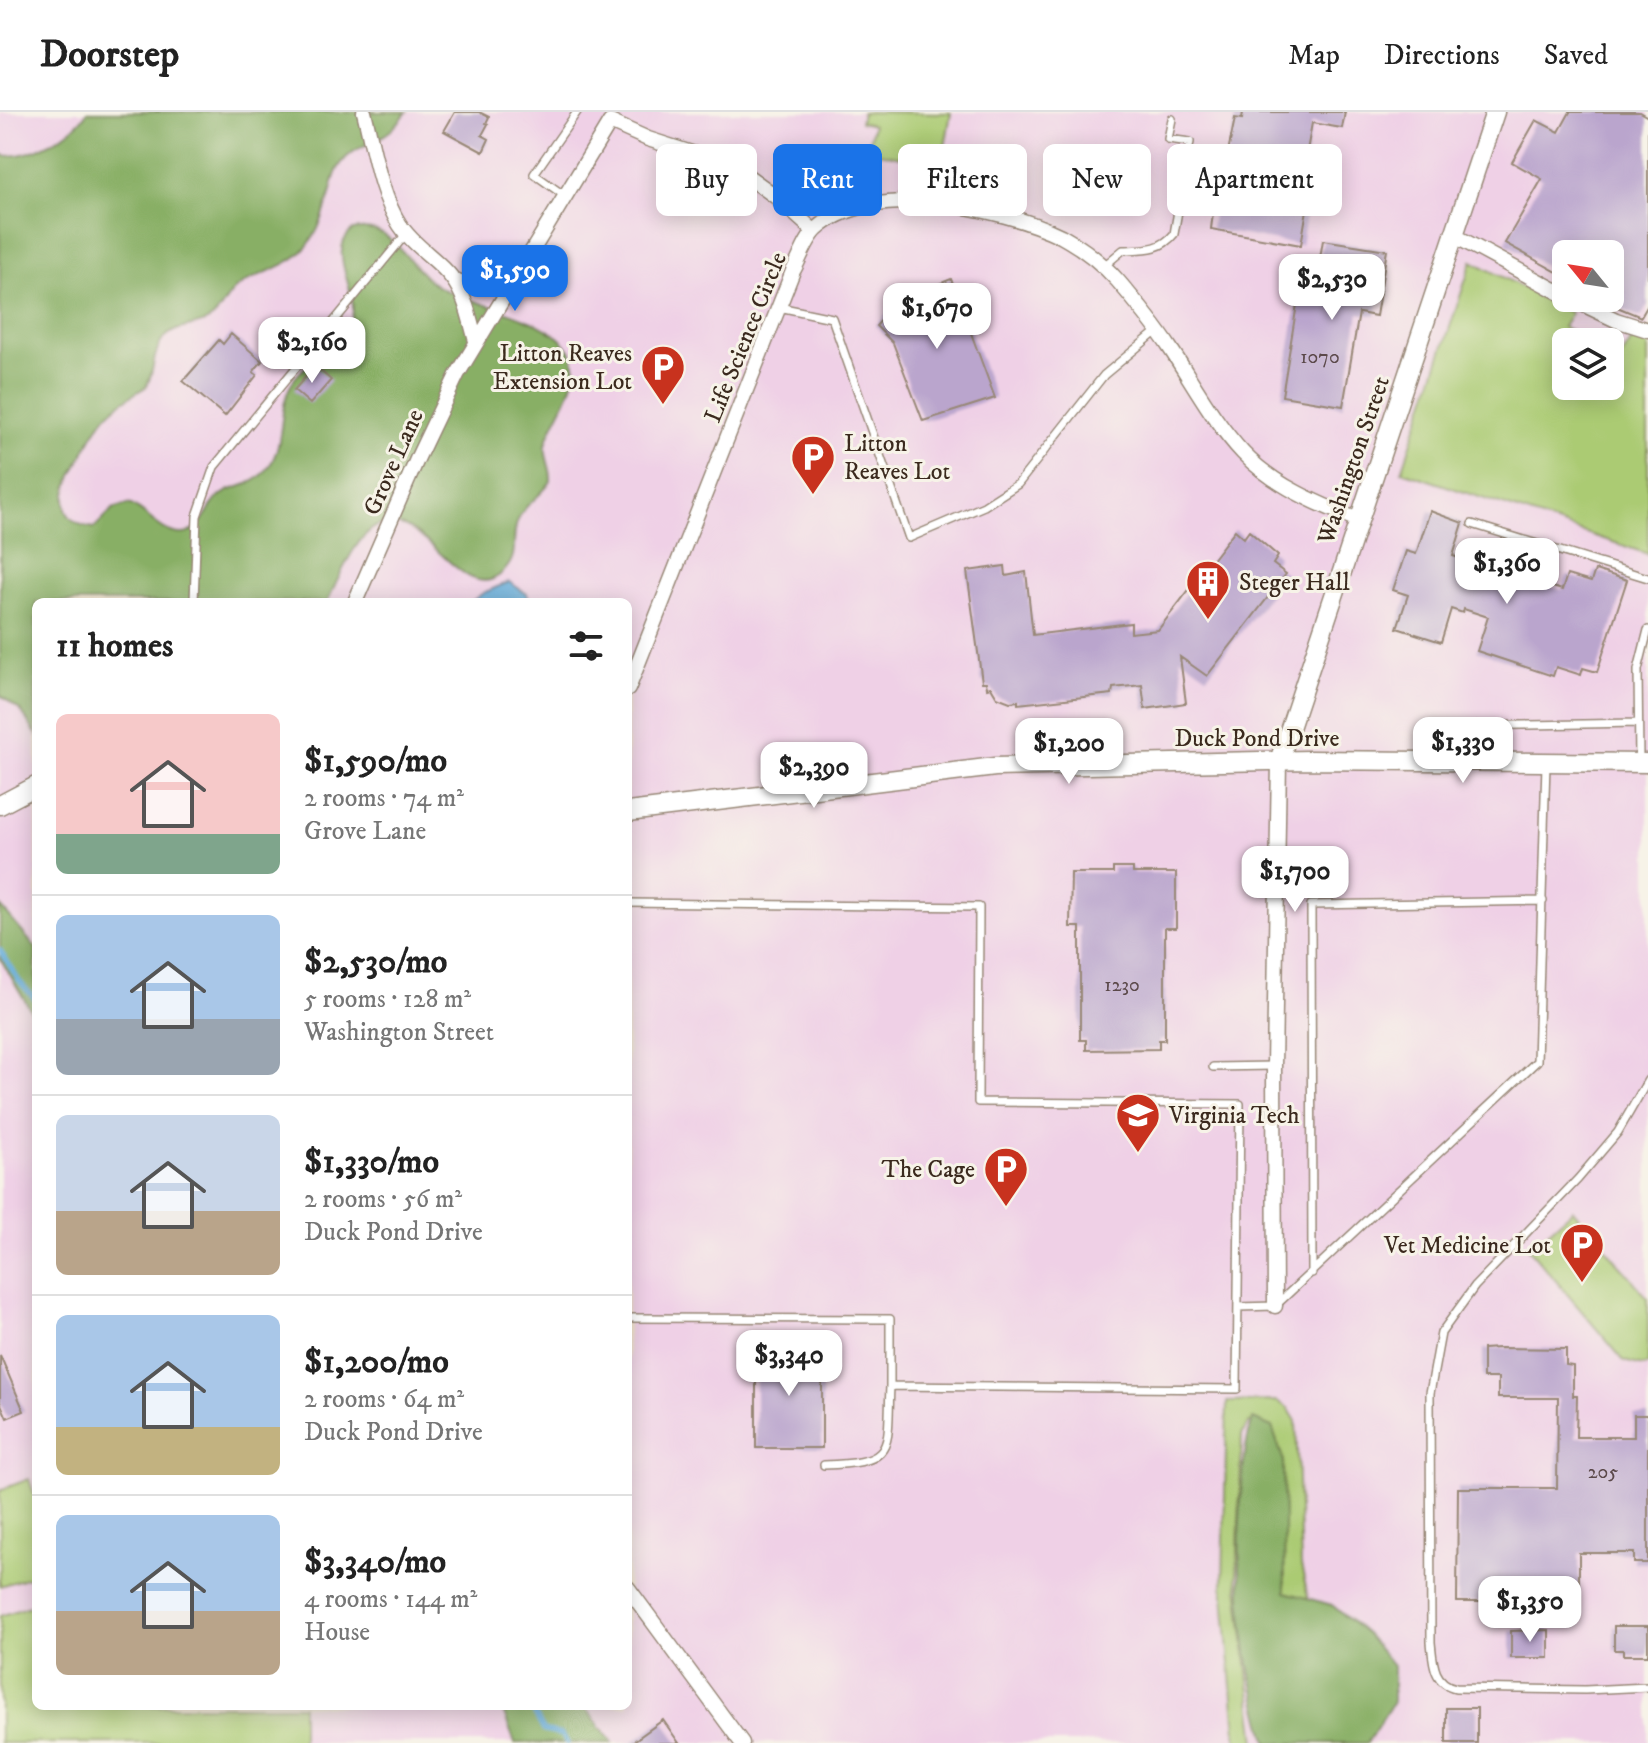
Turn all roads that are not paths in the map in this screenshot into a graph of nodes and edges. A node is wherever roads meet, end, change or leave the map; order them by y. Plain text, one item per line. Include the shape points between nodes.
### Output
1 (364, 112) edge
2 (577, 112) edge
3 (1495, 112) edge
4 (608, 117) edge
5 (1172, 119) dead end
6 (565, 196) junction
7 (814, 231) junction
8 (406, 234) junction
9 (1455, 236) junction
10 (523, 264) junction
11 (1103, 267) junction
12 (453, 279) junction
13 (1552, 288) edge
14 (779, 307) junction
15 (1599, 312) edge
16 (1648, 330) edge
17 (1157, 331) junction
18 (476, 341) junction
19 (1358, 520) junction
20 (1472, 524) dead end
21 (1648, 578) edge
22 (194, 598) edge
23 (357, 598) edge
24 (1648, 630) edge
25 (632, 679) edge
26 (1638, 723) junction
27 (1279, 761) junction
28 (1643, 763) edge
29 (1464, 764) junction
30 (1546, 764) junction
31 (32, 788) edge
32 (0, 805) edge
33 (632, 812) edge
34 (1543, 901) junction
35 (632, 903) edge
36 (1274, 1066) junction
37 (1213, 1067) dead end
38 (1648, 1080) edge
39 (1312, 1273) junction
40 (1275, 1306) junction
41 (1238, 1307) junction
42 (632, 1318) edge
43 (890, 1386) junction
44 (824, 1465) dead end
45 (632, 1593) edge
46 (1648, 1687) edge
47 (742, 1743) edge

1 - 8 street via 390,204
2 - 6 lane via 534,174
3 - 9 street, Washington Street
4 - 6 street, Grove Lane
4 - 7 street via 668,147 735,167
5 - 11 lane via 1168,139 1190,142 1174,234 1154,249 1123,250
6 - 10 street, Grove Lane
7 - 11 street, Life Science Circle via 871,204 926,202 1039,228
7 - 14 street, Life Science Circle
8 - 12 street
8 - 22 lane via 214,467 197,516
9 - 13 street
9 - 19 street, Washington Street
10 - 12 street via 493,286
10 - 18 street, Grove Lane
11 - 17 street, Life Science Circle
12 - 18 street
14 - 17 lane via 832,318 909,538 984,506 1018,484 1104,375
14 - 25 street, Life Science Circle
15 - 16 street
17 - 19 street, Life Science Circle via 1244,454 1278,482
18 - 23 street, Grove Lane
19 - 27 street, Washington Street
20 - 21 lane
24 - 26 lane via 1638,670
26 - 28 lane
26 - 29 lane via 1473,726
27 - 29 street, Duck Pond Drive
27 - 33 street, Duck Pond Drive via 995,767
27 - 36 street, Washington Street
28 - 30 street, Duck Pond Drive
29 - 30 street, Duck Pond Drive
30 - 34 lane
31 - 32 street
34 - 39 lane via 1537,1061
34 - 39 lane via 1311,905
35 - 41 lane via 979,907 978,1102 1240,1104
36 - 37 lane
36 - 40 street, Washington Street
38 - 46 lane via 1618,1132 1475,1286 1441,1333 1430,1402 1431,1642 1437,1676 1456,1688
39 - 40 lane
40 - 41 lane
41 - 43 lane via 1237,1389
42 - 43 lane via 890,1319
43 - 44 lane via 887,1442 879,1456 866,1463
45 - 47 street

